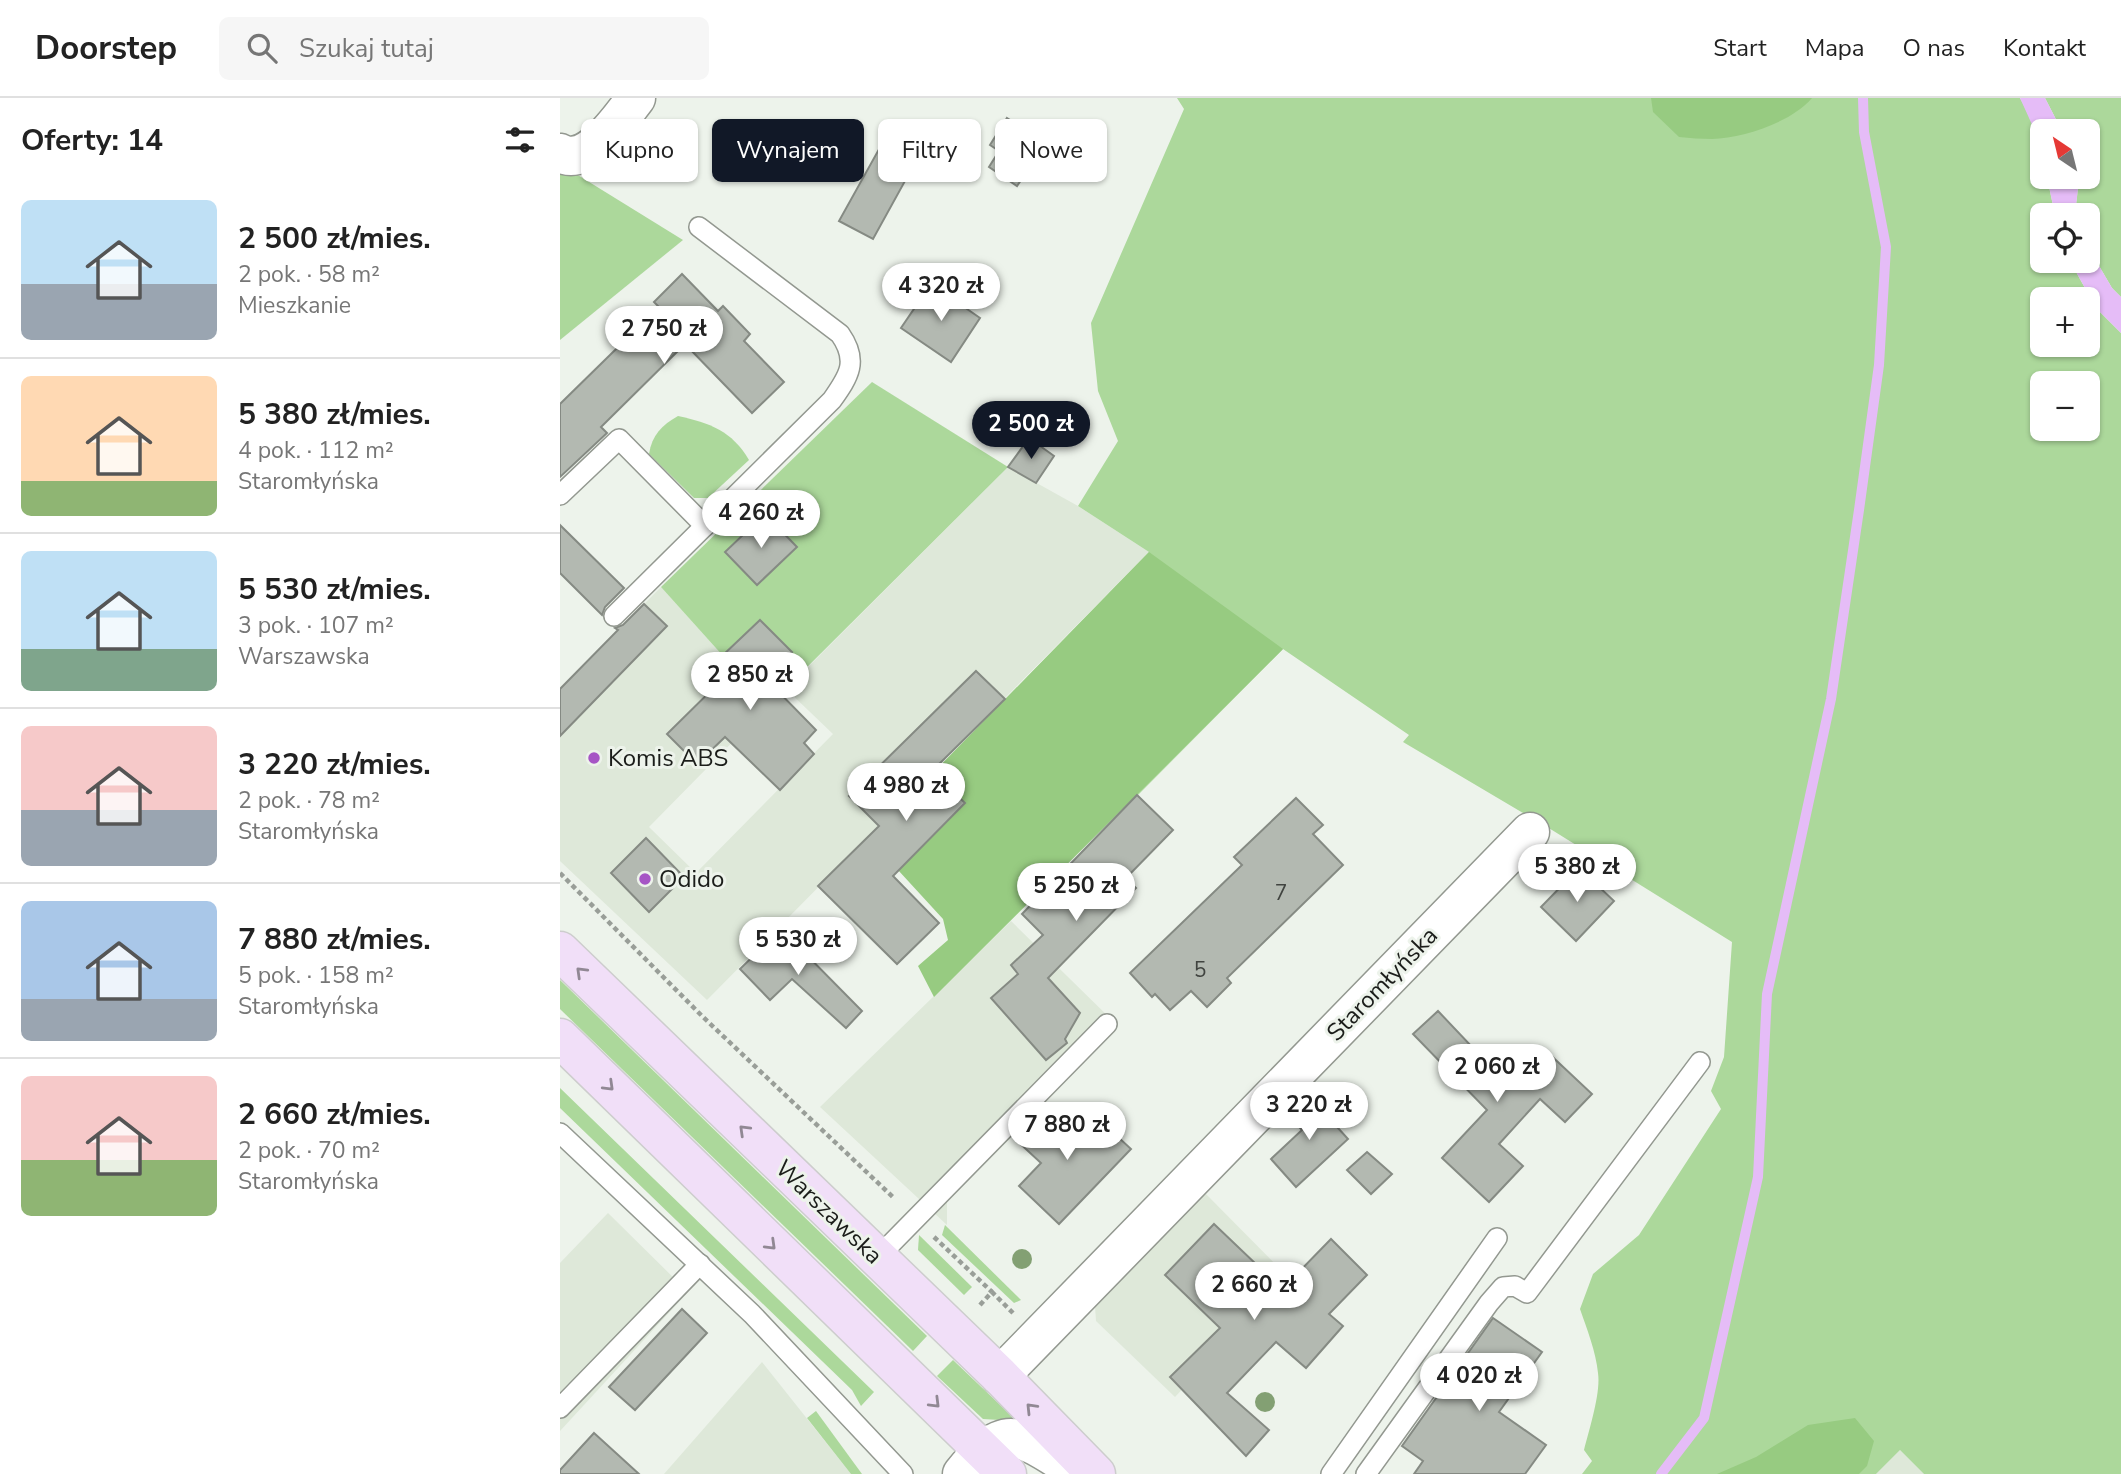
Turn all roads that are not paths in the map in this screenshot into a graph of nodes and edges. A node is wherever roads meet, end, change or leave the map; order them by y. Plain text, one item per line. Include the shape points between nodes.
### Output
1 (636, 98) edge
2 (560, 153) edge
3 (699, 227) dead end
4 (560, 495) edge
5 (705, 526) junction
6 (614, 616) dead end
7 (1530, 832) dead end
8 (560, 951) edge
9 (1107, 1024) dead end
10 (560, 1038) edge
11 (1700, 1062) dead end
12 (560, 1133) edge
13 (1497, 1238) dead end
14 (877, 1258) junction
15 (700, 1264) junction
16 (1000, 1376) junction
17 (560, 1408) edge
18 (984, 1466) edge
19 (903, 1474) edge
20 (1081, 1474) edge
21 (1096, 1474) edge
22 (1331, 1474) edge
23 (1366, 1474) edge

1 - 2 street via 584,155
3 - 5 lane via 840,334 851,367 832,400
4 - 5 lane via 619,439
5 - 6 lane
7 - 16 street, Staromłyńska
14 -> 8 main road, Warszawska
9 - 14 lane
10 -> 18 main road
11 - 23 lane via 1527,1293 1515,1286 1503,1287 1489,1303
12 - 15 lane
13 - 22 lane
14 - 16 main road, Warszawska
15 - 17 lane
15 - 19 lane
21 -> 16 main road, Warszawska
18 - 20 street via 998,1442 1010,1438 1026,1441

